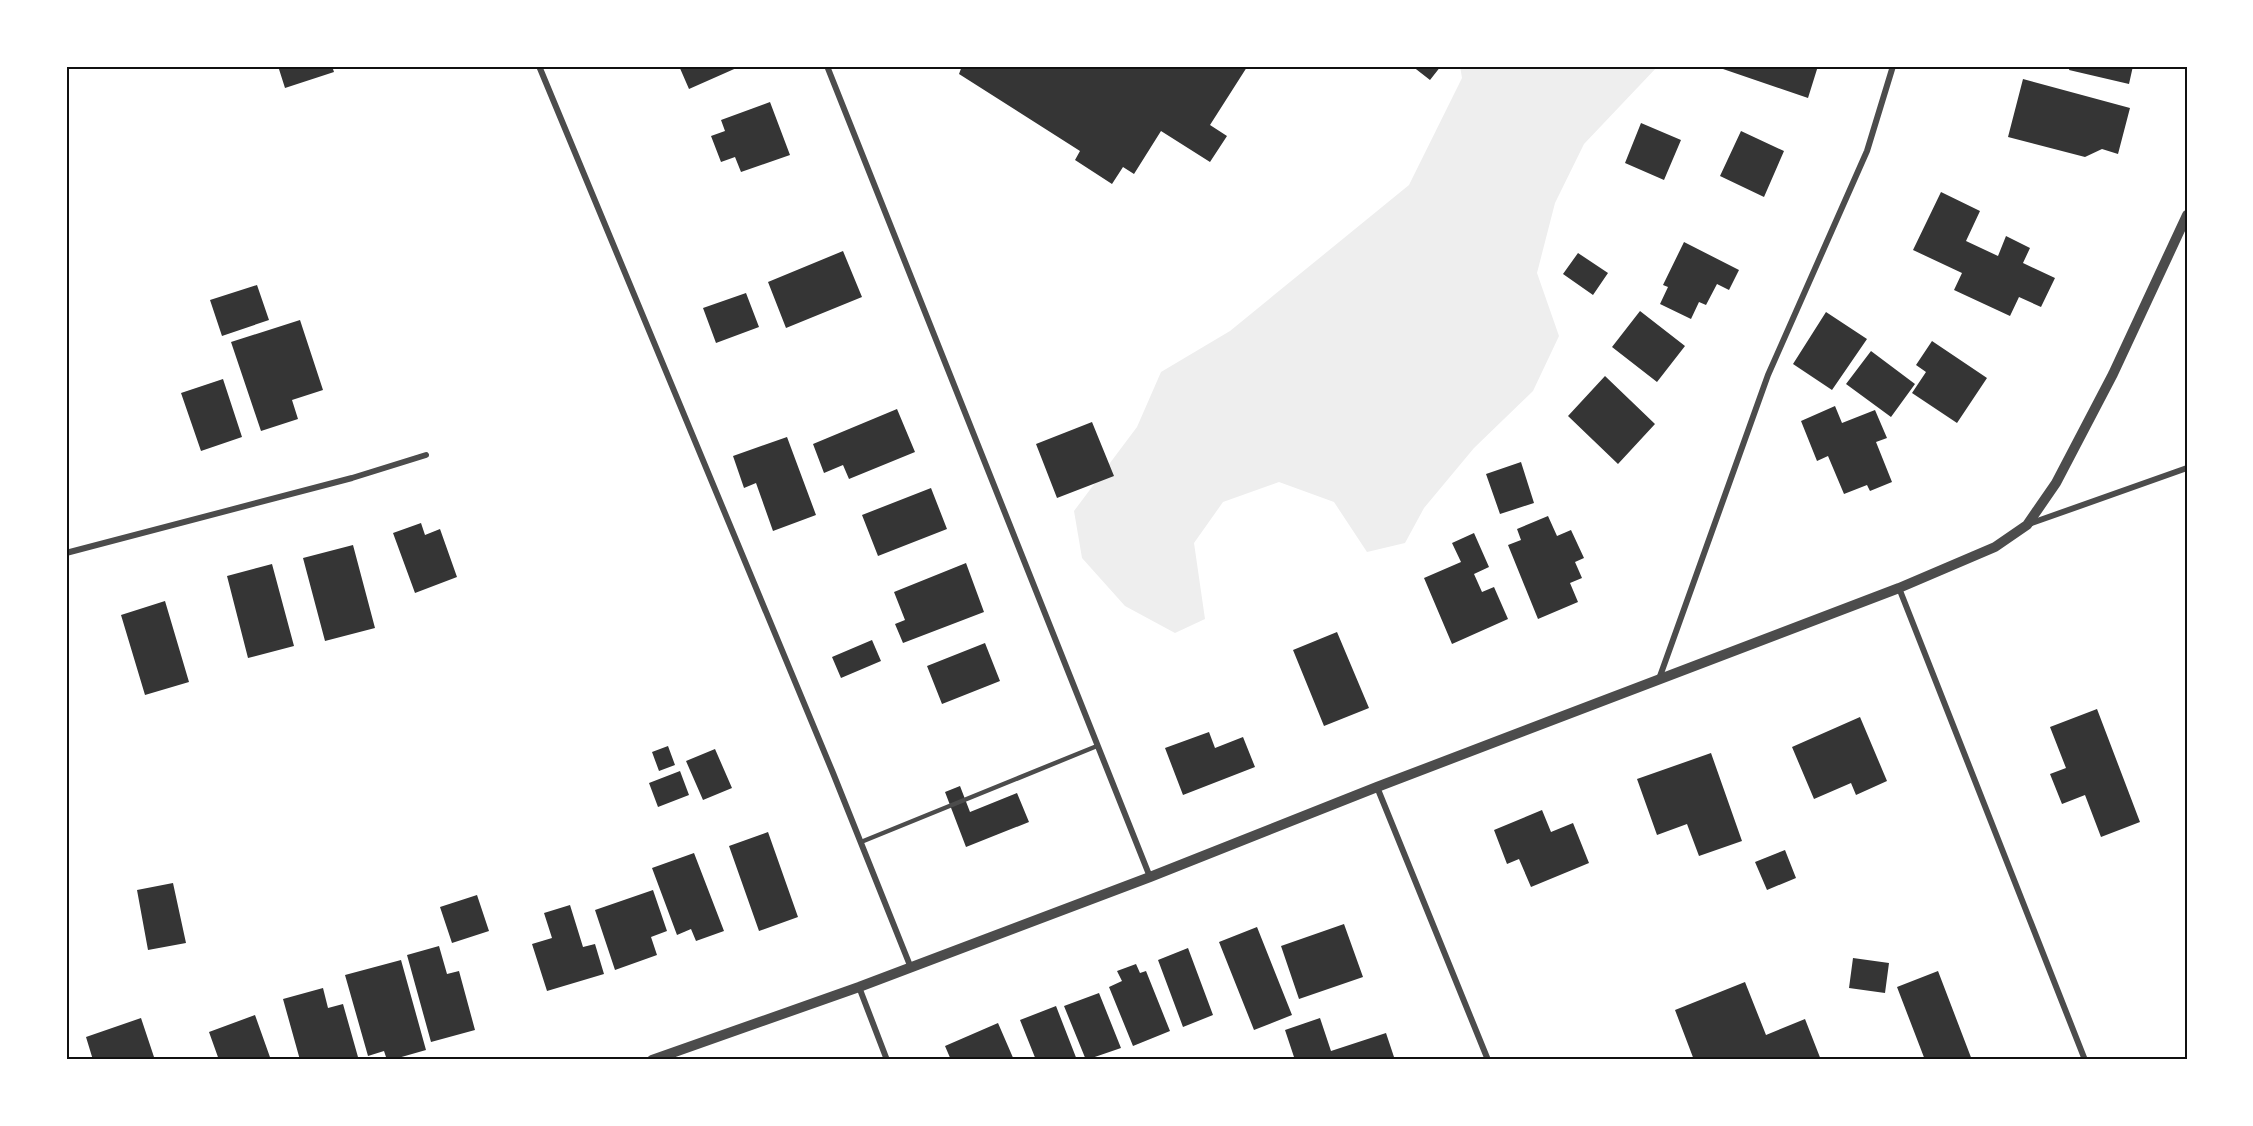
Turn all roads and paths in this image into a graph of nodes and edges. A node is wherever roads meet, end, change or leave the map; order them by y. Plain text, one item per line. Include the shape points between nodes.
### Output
1 (539, 66) edge
2 (827, 66) edge
3 (1893, 66) edge
4 (2187, 215) edge
5 (426, 455) dead end
6 (2187, 468) edge
7 (2027, 525) junction
8 (66, 553) edge
9 (1899, 588) junction
10 (1659, 679) junction
11 (1097, 746) junction
12 (1377, 787) junction
13 (861, 842) junction
14 (1150, 877) junction
15 (911, 968) junction
16 (859, 987) junction
17 (652, 1060) edge
18 (887, 1060) edge
19 (1488, 1060) edge
20 (2085, 1060) edge

1 - 13 street
2 - 11 street
3 - 10 street via 1867,151 1768,375
4 - 7 street via 2113,374 2056,483
5 - 8 street
6 - 7 street
7 - 9 street via 1995,547
9 - 10 street
9 - 20 street
10 - 12 street
11 - 13 lane
11 - 14 street
12 - 14 street
12 - 19 street
13 - 15 street
14 - 15 street
15 - 16 street
16 - 17 street
16 - 18 street

